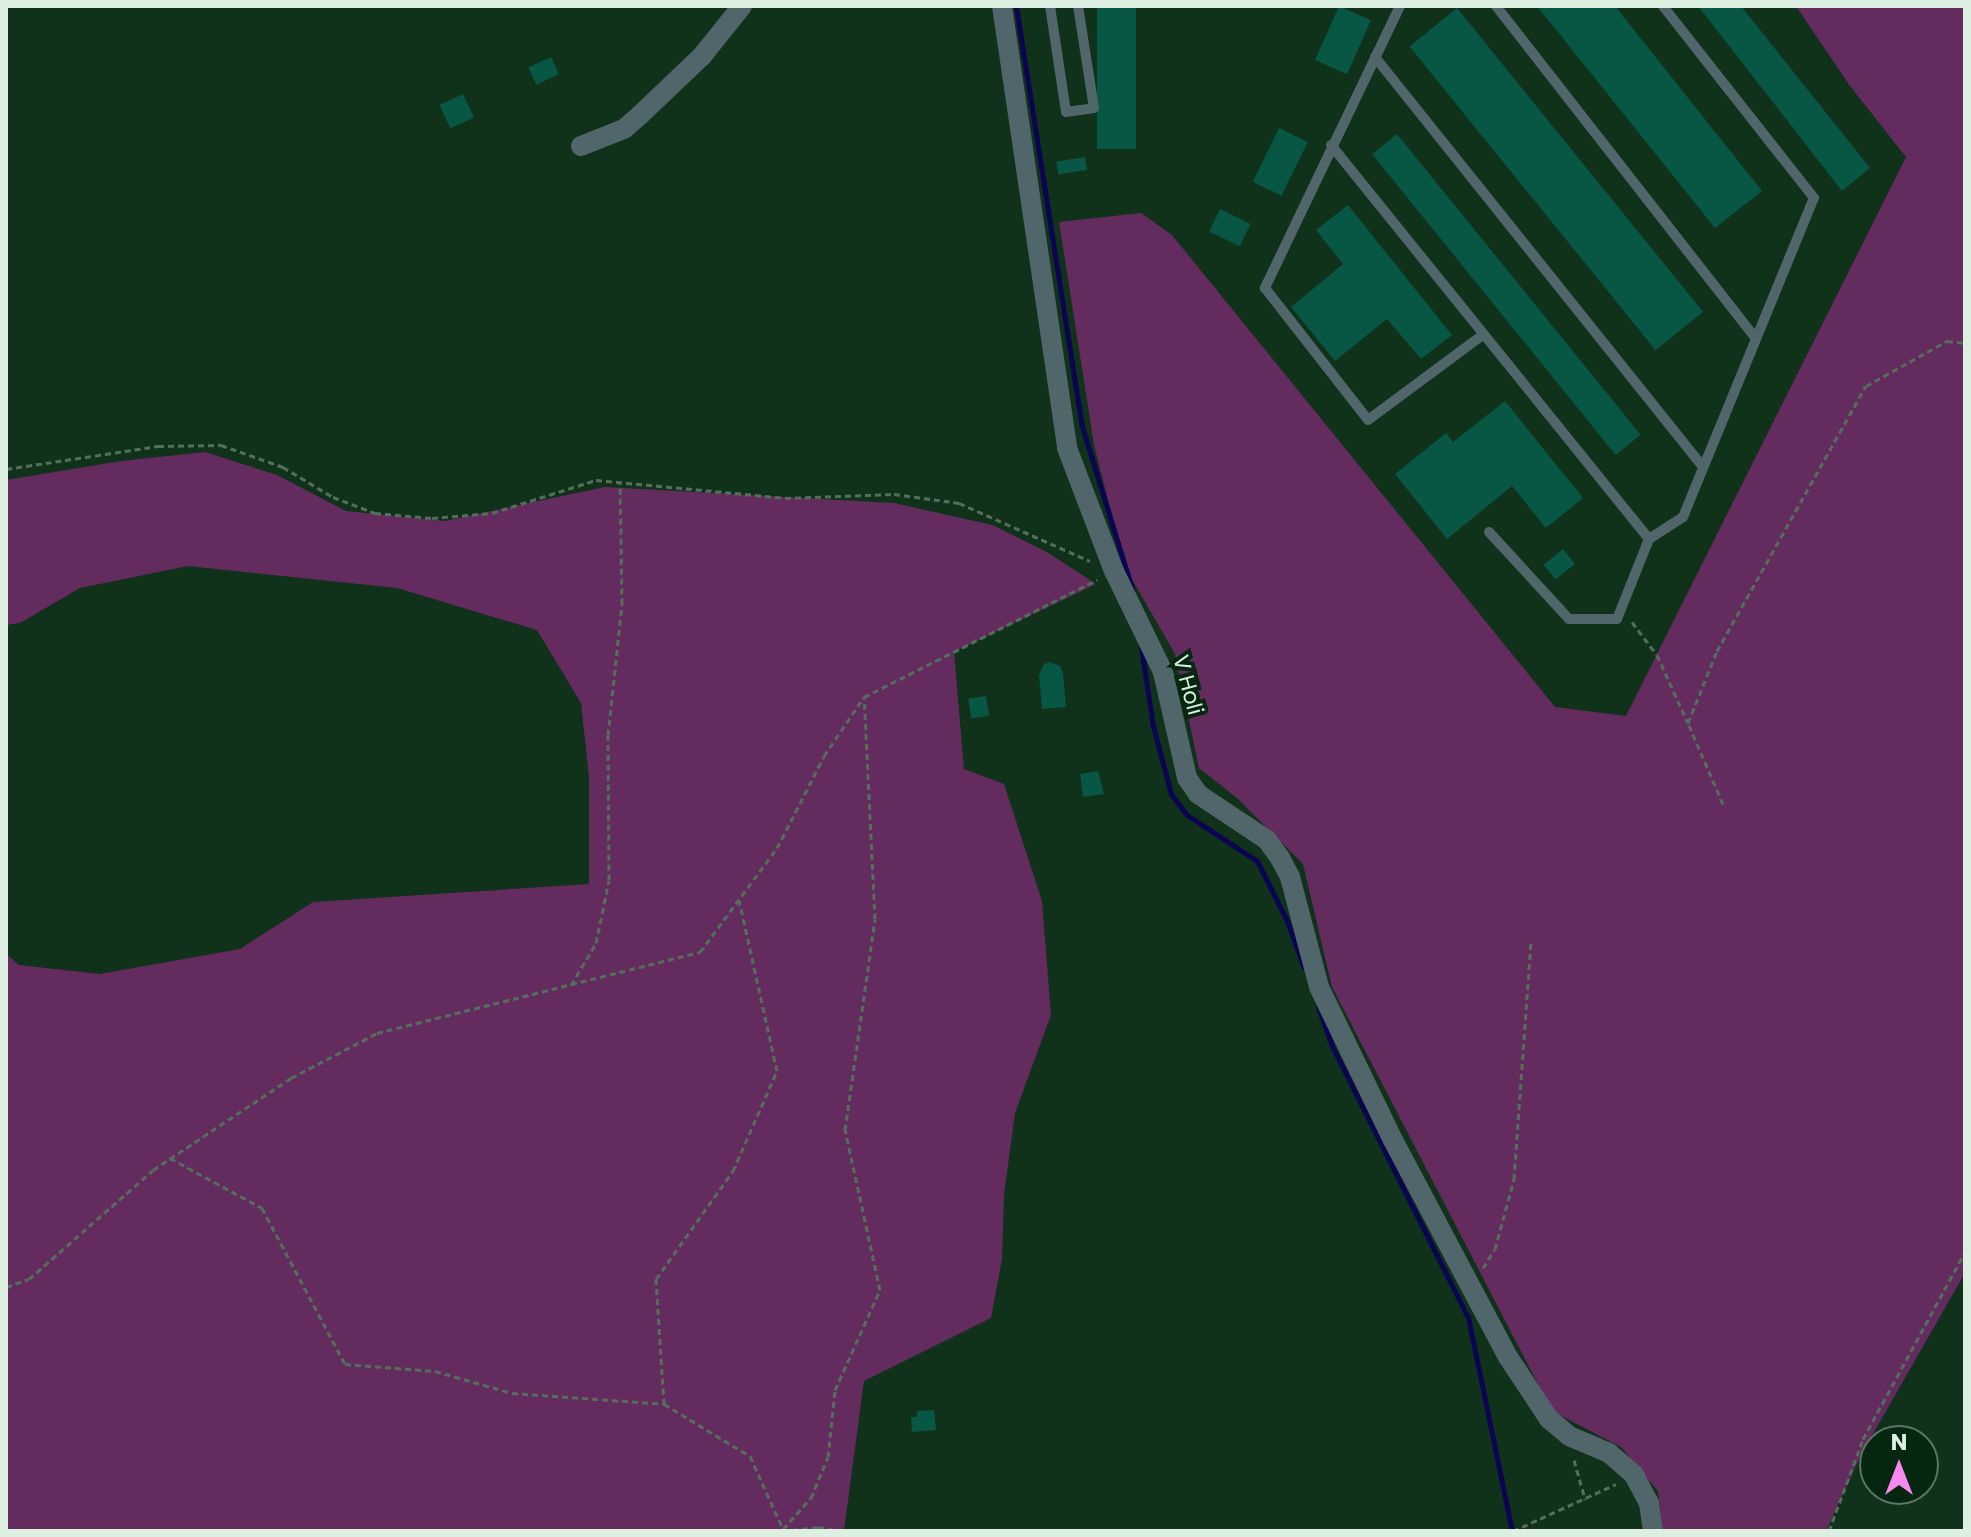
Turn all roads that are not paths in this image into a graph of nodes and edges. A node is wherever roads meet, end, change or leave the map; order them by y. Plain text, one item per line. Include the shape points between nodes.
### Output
1 (742, 6) edge
2 (1002, 6) edge
3 (1050, 6) edge
4 (1078, 6) edge
5 (1400, 6) edge
6 (1496, 6) edge
7 (1663, 6) edge
8 (1375, 57) junction
9 (1331, 145) junction
10 (581, 146) dead end
11 (1484, 334) junction
12 (1756, 339) junction
13 (1703, 467) junction
14 (1489, 532) dead end
15 (1649, 539) junction
16 (1653, 1531) edge

1 - 10 street via 702,56 624,129
2 - 16 street, V Holi via 1067,448 1114,571 1163,672 1187,778 1198,794 1267,840 1280,858 1290,877 1319,987 1508,1357 1549,1419 1569,1436 1609,1453 1634,1475 1649,1503
3 - 4 lane via 1066,112 1094,108
5 - 8 lane
6 - 12 lane
7 - 12 lane via 1814,198
8 - 9 lane
8 - 13 lane
9 - 11 lane
9 - 11 lane via 1265,288 1368,420
11 - 15 lane
12 - 13 lane
13 - 15 lane via 1683,517
14 - 15 lane via 1569,619 1617,619

